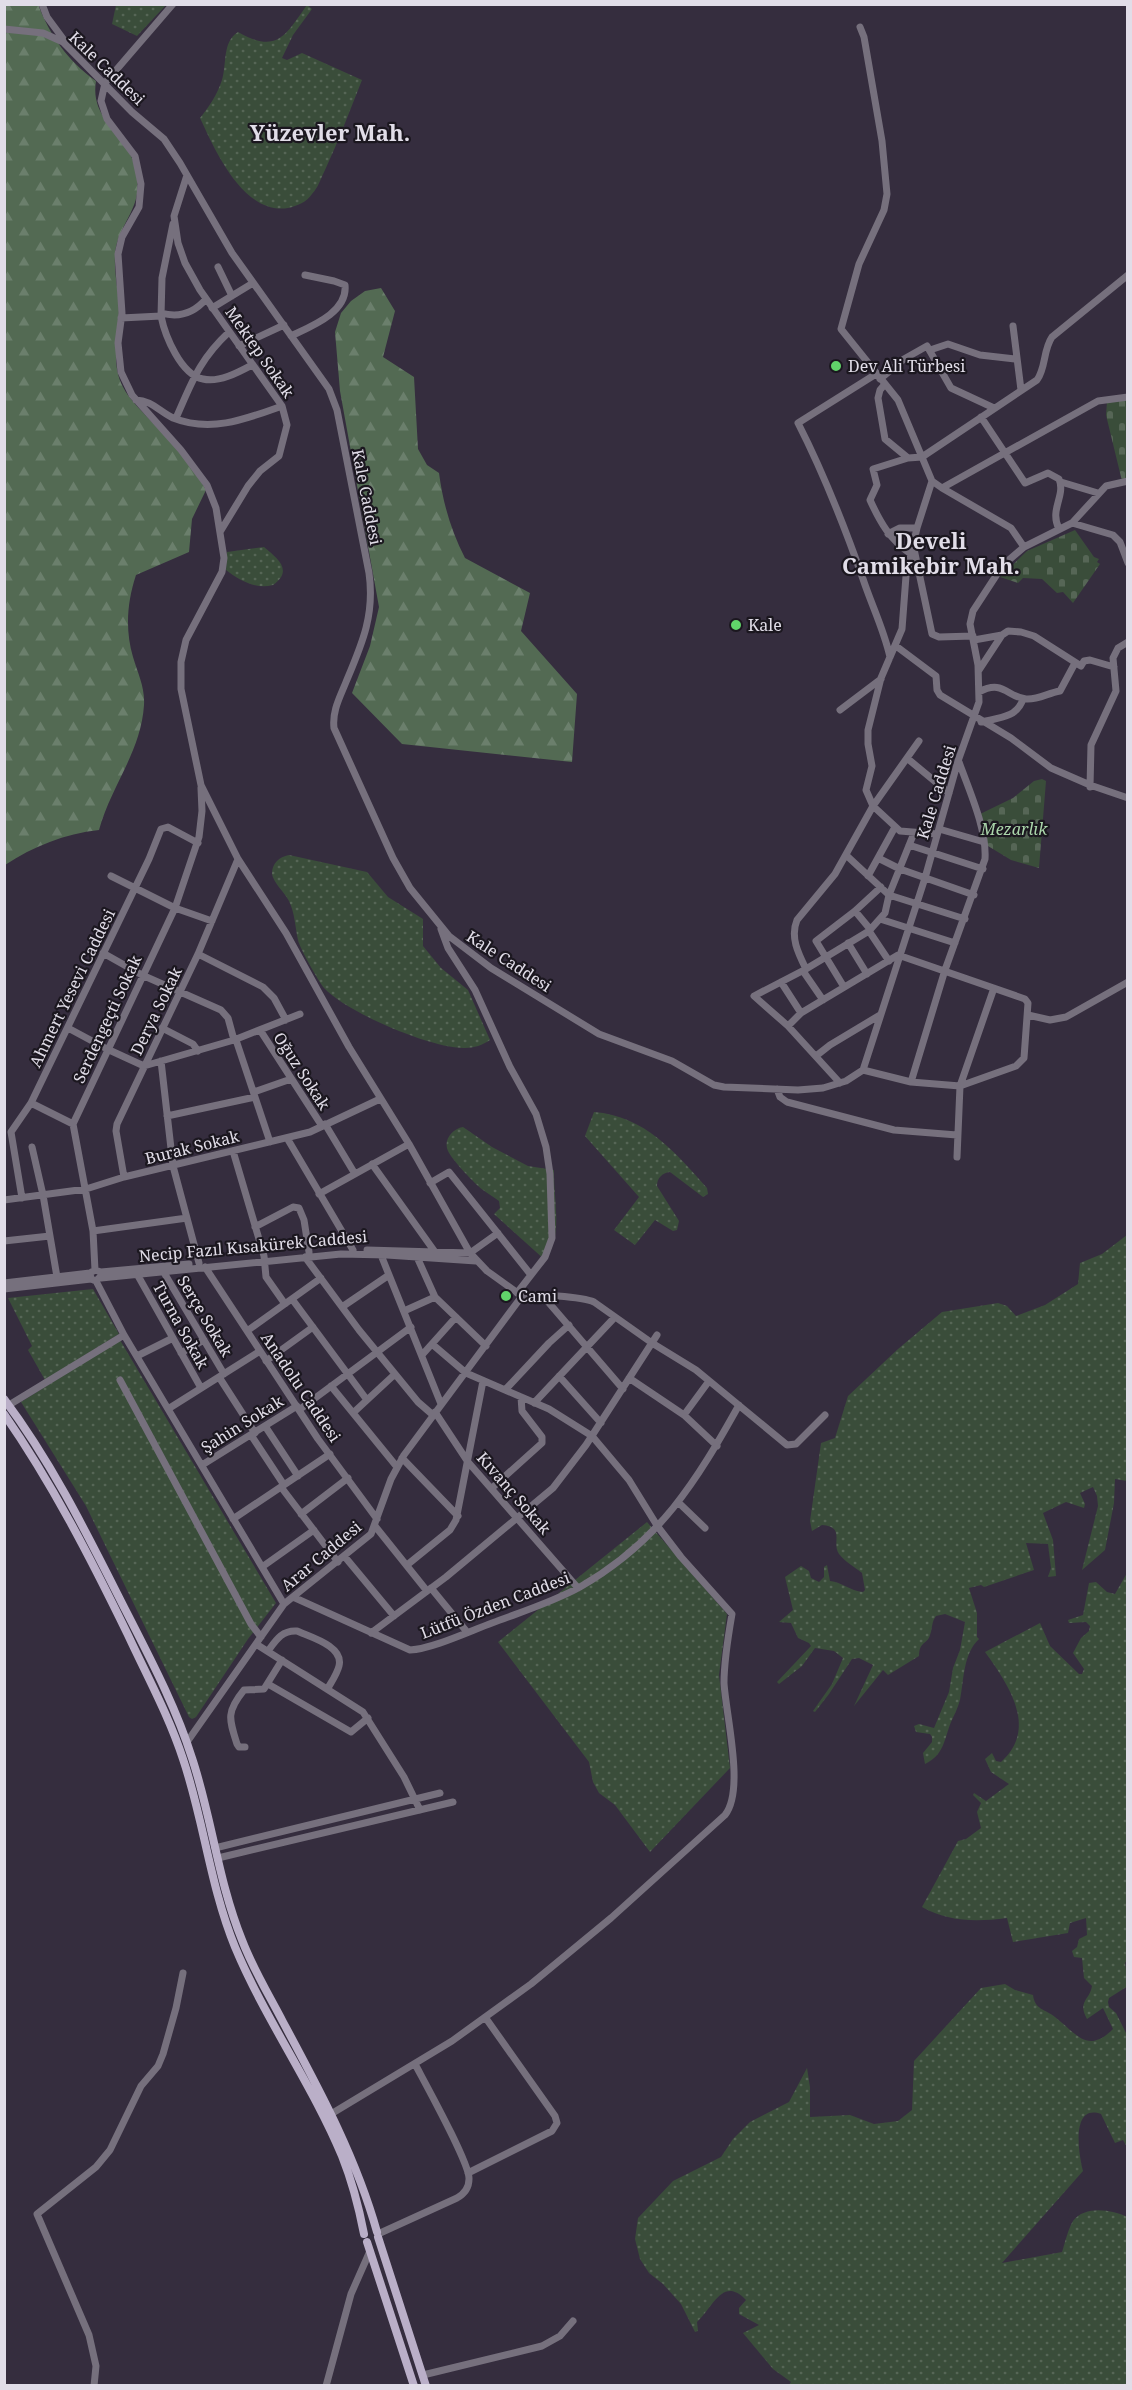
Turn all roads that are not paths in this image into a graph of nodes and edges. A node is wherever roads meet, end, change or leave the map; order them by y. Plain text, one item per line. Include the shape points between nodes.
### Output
1 (42, 4) edge
2 (172, 4) edge
3 (860, 27) dead end
4 (4, 28) edge
5 (68, 46) junction
6 (105, 83) junction
7 (187, 175) junction
8 (174, 216) junction
9 (218, 267) dead end
10 (305, 275) dead end
11 (1128, 275) edge
12 (253, 283) junction
13 (232, 296) junction
14 (206, 299) junction
15 (212, 308) junction
16 (161, 314) junction
17 (121, 318) junction
18 (284, 325) junction
19 (1012, 326) dead end
20 (229, 332) junction
21 (291, 336) junction
22 (239, 346) junction
23 (930, 350) junction
24 (1015, 359) junction
25 (252, 365) junction
26 (194, 375) junction
27 (880, 379) junction
28 (1021, 390) junction
29 (1128, 397) edge
30 (135, 400) junction
31 (282, 406) junction
32 (994, 408) junction
33 (981, 417) junction
34 (176, 418) junction
35 (1006, 453) junction
36 (922, 457) junction
37 (908, 458) junction
38 (932, 481) junction
39 (1128, 481) edge
40 (1061, 482) junction
41 (942, 488) junction
42 (1098, 493) junction
43 (1072, 523) junction
44 (917, 528) junction
45 (1059, 529) junction
46 (220, 532) junction
47 (888, 534) junction
48 (913, 546) junction
49 (1024, 547) junction
50 (911, 554) junction
51 (1128, 562) edge
52 (1002, 635) junction
53 (973, 638) junction
54 (1128, 642) edge
55 (896, 646) junction
56 (890, 657) junction
57 (1075, 663) junction
58 (1114, 667) junction
59 (979, 670) junction
60 (881, 678) junction
61 (980, 692) junction
62 (1023, 699) junction
63 (840, 710) dead end
64 (977, 719) junction
65 (919, 741) dead end
66 (908, 759) junction
67 (958, 761) junction
68 (201, 785) junction
69 (1090, 786) junction
70 (949, 793) junction
71 (1128, 798) edge
72 (873, 806) junction
73 (895, 827) junction
74 (938, 832) junction
75 (914, 833) junction
76 (984, 842) junction
77 (198, 843) junction
78 (909, 845) junction
79 (932, 852) junction
80 (846, 855) junction
81 (878, 858) junction
82 (238, 859) junction
83 (900, 869) junction
84 (983, 869) junction
85 (111, 876) dead end
86 (868, 876) junction
87 (924, 878) junction
88 (135, 887) junction
89 (881, 887) junction
90 (889, 895) junction
91 (974, 895) junction
92 (916, 904) junction
93 (175, 908) junction
94 (855, 911) junction
95 (880, 919) junction
96 (965, 919) junction
97 (212, 921) junction
98 (440, 927) junction
99 (909, 928) junction
100 (870, 930) junction
101 (848, 943) junction
102 (955, 943) junction
103 (103, 953) junction
104 (198, 954) junction
105 (898, 955) junction
106 (825, 958) junction
107 (889, 961) junction
108 (805, 970) junction
109 (945, 970) junction
110 (867, 974) junction
111 (142, 975) junction
112 (781, 982) junction
113 (1128, 982) edge
114 (844, 987) junction
115 (994, 988) junction
116 (181, 990) junction
117 (823, 1000) junction
118 (801, 1013) junction
119 (300, 1014) dead end
120 (880, 1014) junction
121 (1028, 1015) junction
122 (286, 1020) junction
123 (788, 1026) junction
124 (68, 1028) junction
125 (162, 1028) junction
126 (260, 1030) junction
127 (235, 1040) junction
128 (106, 1049) junction
129 (198, 1051) junction
130 (816, 1056) junction
131 (161, 1061) junction
132 (144, 1066) junction
133 (863, 1070) junction
134 (291, 1079) junction
135 (911, 1082) junction
136 (840, 1083) junction
137 (960, 1086) junction
138 (777, 1089) junction
139 (254, 1095) junction
140 (380, 1099) junction
141 (31, 1103) junction
142 (167, 1116) junction
143 (73, 1124) junction
144 (324, 1125) junction
145 (957, 1135) junction
146 (287, 1138) junction
147 (270, 1142) junction
148 (409, 1144) junction
149 (32, 1147) dead end
150 (233, 1151) junction
151 (957, 1157) dead end
152 (372, 1164) junction
153 (173, 1167) junction
154 (355, 1174) junction
155 (124, 1178) junction
156 (430, 1183) junction
157 (86, 1189) junction
158 (319, 1194) junction
159 (43, 1195) junction
160 (22, 1198) junction
161 (4, 1200) edge
162 (187, 1218) junction
163 (255, 1227) junction
164 (93, 1231) junction
165 (498, 1233) junction
166 (50, 1236) junction
167 (4, 1241) edge
168 (353, 1250) junction
169 (435, 1252) junction
170 (470, 1253) junction
171 (307, 1254) junction
172 (381, 1255) junction
173 (417, 1257) junction
174 (264, 1259) junction
175 (476, 1261) junction
176 (202, 1265) junction
177 (163, 1271) junction
178 (137, 1274) junction
179 (389, 1275) junction
180 (531, 1275) junction
181 (96, 1276) junction
182 (57, 1277) junction
183 (321, 1278) junction
184 (4, 1282) edge
185 (4, 1289) edge
186 (520, 1295) junction
187 (543, 1296) junction
188 (435, 1297) junction
189 (292, 1299) junction
190 (285, 1304) junction
191 (342, 1307) junction
192 (404, 1311) junction
193 (456, 1317) junction
194 (615, 1317) junction
195 (569, 1325) junction
196 (314, 1327) junction
197 (411, 1327) junction
198 (247, 1331) junction
199 (124, 1335) junction
200 (657, 1335) dead end
201 (173, 1338) junction
202 (204, 1340) junction
203 (652, 1343) junction
204 (432, 1344) junction
205 (486, 1347) junction
206 (585, 1347) junction
207 (260, 1352) junction
208 (377, 1352) junction
209 (181, 1353) junction
210 (422, 1355) junction
211 (137, 1356) junction
212 (266, 1361) junction
213 (466, 1373) junction
214 (348, 1374) junction
215 (395, 1374) junction
216 (222, 1375) junction
217 (559, 1376) junction
218 (630, 1378) junction
219 (120, 1380) dead end
220 (483, 1381) junction
221 (709, 1381) junction
222 (331, 1386) junction
223 (201, 1388) junction
224 (623, 1389) junction
225 (505, 1390) junction
226 (521, 1397) junction
227 (367, 1400) junction
228 (7, 1402) edge
229 (534, 1403) junction
230 (441, 1404) junction
231 (739, 1405) junction
232 (298, 1408) junction
233 (168, 1409) junction
234 (353, 1413) junction
235 (4, 1414) edge
236 (434, 1414) junction
237 (684, 1415) junction
238 (825, 1415) dead end
239 (601, 1423) junction
240 (265, 1426) junction
241 (253, 1434) junction
242 (592, 1436) junction
243 (717, 1446) junction
244 (330, 1454) junction
245 (402, 1458) junction
246 (468, 1462) junction
247 (202, 1465) junction
248 (397, 1467) junction
249 (298, 1476) junction
250 (348, 1478) junction
251 (283, 1486) junction
252 (492, 1488) junction
253 (679, 1503) junction
254 (302, 1514) junction
255 (458, 1516) junction
256 (518, 1517) junction
257 (234, 1519) junction
258 (376, 1522) junction
259 (658, 1527) junction
260 (705, 1528) dead end
261 (314, 1530) junction
262 (342, 1559) junction
263 (406, 1565) junction
264 (262, 1567) junction
265 (578, 1588) junction
266 (429, 1589) junction
267 (293, 1597) junction
268 (284, 1604) junction
269 (394, 1616) junction
270 (467, 1632) junction
271 (371, 1633) junction
272 (258, 1641) junction
273 (268, 1651) junction
274 (282, 1660) junction
275 (268, 1684) junction
276 (328, 1688) junction
277 (368, 1718) junction
278 (187, 1742) junction
279 (245, 1747) dead end
280 (440, 1793) dead end
281 (415, 1799) junction
282 (453, 1802) dead end
283 (420, 1810) junction
284 (215, 1848) junction
285 (218, 1858) junction
286 (183, 1973) dead end
287 (485, 2018) junction
288 (415, 2064) junction
289 (331, 2114) junction
290 (468, 2173) junction
291 (378, 2234) junction
292 (367, 2242) junction
293 (573, 2321) dead end
294 (423, 2375) junction
295 (94, 2385) edge
296 (326, 2385) edge
297 (414, 2385) edge
298 (426, 2385) edge

1 - 5 street
2 - 6 street
3 - 27 street via 888,194 858,264 841,329
4 - 5 street, Kale Caddesi via 43,33
5 - 6 street, Kale Caddesi
6 - 7 street, Kale Caddesi via 164,139
6 - 17 street via 102,110 132,151 141,184 139,207 118,249
7 - 8 street, Mektep Sokak
7 - 12 street, Kale Caddesi
8 - 14 street, Mektep Sokak via 182,253
8 - 16 street via 162,278
9 - 13 street
10 - 21 street via 345,285 345,296 338,308
11 - 28 street via 1054,334 1046,348 1040,375
12 - 13 street
12 - 18 street, Kale Caddesi
13 - 15 street
14 - 15 street, Mektep Sokak
14 - 16 street via 186,313
15 - 20 street, Mektep Sokak
16 - 17 street
16 - 26 street via 176,355
17 - 30 street via 120,366
18 - 21 street, Kale Caddesi
18 - 22 street
19 - 24 street
20 - 22 street, Mektep Sokak
20 - 26 street via 210,350
21 - 98 street, Kale Caddesi via 325,382 335,404 370,581 368,626 337,705 335,732 399,870
22 - 25 street, Mektep Sokak
23 - 24 street via 948,344 980,355
23 - 27 street via 927,346 912,354
23 - 32 street via 951,388
24 - 28 street
25 - 26 street via 236,374 210,380
25 - 31 street, Mektep Sokak
26 - 34 street
27 - 36 street via 900,404
27 - 37 street via 878,395 884,436
27 - 56 street via 798,423 843,521
28 - 32 street
29 - 35 street via 1098,400
30 - 34 street via 148,402
30 - 46 street via 203,478 214,502
31 - 34 street via 220,425
31 - 46 street, Mektep Sokak via 287,425 279,456 238,499
32 - 33 street
33 - 35 street
33 - 36 street
35 - 40 street via 1025,483 1047,473
35 - 41 street
36 - 37 street
36 - 38 street
37 - 47 street via 873,469 877,486 870,500
38 - 41 street
38 - 44 street
39 - 42 street via 1110,484
40 - 42 street
40 - 45 street via 1055,512
41 - 49 street via 1011,528
42 - 43 street
43 - 45 street, Kale Caddesi
43 - 51 street via 1113,535
44 - 47 street via 900,528
44 - 48 street
45 - 49 street, Kale Caddesi
46 - 68 street via 223,569 186,640 180,671
47 - 50 street
48 - 50 street
48 - 53 street via 932,634
49 - 53 street, Kale Caddesi via 1003,565 975,608 971,620
50 - 55 street via 904,621
52 - 53 street
52 - 57 street via 1010,631 1030,634
52 - 59 street
53 - 59 street, Kale Caddesi
54 - 58 street via 1116,651
55 - 56 street
55 - 64 street via 936,676 940,695
56 - 60 street
57 - 58 street via 1081,666 1088,659
57 - 62 street via 1060,691
58 - 69 street via 1115,696 1091,746
59 - 61 street, Kale Caddesi
60 - 63 street
60 - 72 street via 868,734 872,766 866,793
61 - 62 street via 999,687
61 - 64 street, Kale Caddesi
62 - 64 street via 1012,714
64 - 67 street, Kale Caddesi
64 - 69 street via 1051,768
65 - 66 street
66 - 70 street
66 - 72 street
67 - 70 street, Kale Caddesi
67 - 76 street
68 - 77 street, Serdengeçti Sokak
68 - 82 street
69 - 71 street
70 - 74 street, Kale Caddesi
72 - 73 street
72 - 80 street
73 - 75 street
73 - 81 street
74 - 75 street
74 - 76 street
74 - 79 street, Kale Caddesi
75 - 78 street
76 - 84 street
77 - 88 street, Ahmert Yesevi Caddesi via 163,827
77 - 93 street, Serdengeçti Sokak
78 - 79 street
78 - 83 street
79 - 84 street
79 - 87 street, Kale Caddesi
80 - 86 street
80 - 108 street via 795,924 795,943
81 - 83 street
81 - 86 street
82 - 97 street, Derya Sokak
82 - 140 street via 286,933
83 - 87 street
83 - 90 street
84 - 91 street
85 - 88 street
86 - 89 street
87 - 91 street
87 - 92 street, Kale Caddesi
88 - 93 street
88 - 103 street, Ahmert Yesevi Caddesi
89 - 90 street
89 - 94 street
90 - 92 street
90 - 95 street
91 - 96 street
92 - 96 street
92 - 99 street, Kale Caddesi
93 - 97 street
93 - 111 street, Serdengeçti Sokak
94 - 100 street
94 - 106 street via 816,941
95 - 99 street
95 - 100 street
96 - 102 street
97 - 104 street, Derya Sokak
98 - 138 street, Kale Caddesi via 480,962 599,1034 672,1061 714,1085
98 - 180 street, Arar Caddesi via 448,948 475,990 544,1138 550,1174 552,1238 545,1257
99 - 102 street
99 - 105 street, Kale Caddesi
100 - 101 street
100 - 107 street
101 - 106 street
101 - 110 street
102 - 109 street
103 - 111 street
103 - 124 street, Ahmert Yesevi Caddesi
104 - 116 street, Derya Sokak
104 - 122 street via 263,987
105 - 107 street
105 - 109 street
105 - 120 street, Kale Caddesi
106 - 108 street
106 - 114 street
107 - 110 street
108 - 112 street
108 - 117 street
109 - 115 street
109 - 135 street
110 - 114 street
111 - 116 street
111 - 128 street, Serdengeçti Sokak
112 - 118 street
112 - 123 street via 754,996
113 - 121 street via 1066,1017 1050,1020
114 - 117 street
115 - 121 street via 1024,999
115 - 137 street
116 - 125 street, Derya Sokak
116 - 127 street via 223,1011
117 - 118 street
118 - 123 street
119 - 122 street
120 - 130 street
120 - 133 street, Kale Caddesi
121 - 137 street via 1020,1064
122 - 126 street
123 - 130 street
124 - 128 street
124 - 141 street, Ahmert Yesevi Caddesi
125 - 129 street via 193,1044
125 - 132 street, Derya Sokak
126 - 127 street
126 - 134 street, Oğuz Sokak
127 - 129 street
127 - 139 street
128 - 132 street
128 - 143 street, Serdengeçti Sokak
129 - 131 street
130 - 136 street
131 - 132 street
131 - 142 street, Anadolu Caddesi
132 - 155 street, Derya Sokak via 116,1127
133 - 135 street
133 - 136 street, Kale Caddesi
134 - 139 street
134 - 144 street, Oğuz Sokak
135 - 137 street
136 - 138 street, Kale Caddesi via 823,1088
137 - 145 street
138 - 145 street via 787,1102 894,1130
139 - 142 street
139 - 147 street
140 - 144 street, Burak Sokak
140 - 148 street
141 - 143 street
141 - 160 street, Ahmert Yesevi Caddesi via 11,1132
142 - 153 street, Anadolu Caddesi
143 - 157 street
144 - 146 street, Burak Sokak
144 - 154 street, Oğuz Sokak
145 - 151 street
146 - 147 street, Burak Sokak
146 - 158 street
147 - 150 street, Burak Sokak
148 - 152 street
148 - 156 street
149 - 159 street
150 - 153 street, Burak Sokak
150 - 163 street
152 - 154 street
152 - 169 street
153 - 155 street, Burak Sokak
153 - 162 street, Anadolu Caddesi
154 - 158 street
155 - 157 street, Burak Sokak
156 - 165 street via 450,1172
156 - 170 street
157 - 159 street, Burak Sokak
157 - 164 street
158 - 168 street
159 - 160 street, Burak Sokak
159 - 166 street
160 - 161 street, Burak Sokak
162 - 164 street
162 - 176 street, Anadolu Caddesi
163 - 171 street via 293,1207 299,1208
163 - 174 street
164 - 181 street
165 - 170 street
165 - 180 street
166 - 167 street
166 - 182 street
168 - 169 street, Necip Fazıl Kısakürek Caddesi
168 - 171 street, Necip Fazıl Kısakürek Caddesi
169 - 170 street, Necip Fazıl Kısakürek Caddesi
170 - 175 street
171 - 172 street, Necip Fazıl Kısakürek Caddesi
171 - 174 street, Necip Fazıl Kısakürek Caddesi
171 - 183 street, Kıvanç Sokak
172 - 173 street, Necip Fazıl Kısakürek Caddesi
172 - 179 street
173 - 175 street, Necip Fazıl Kısakürek Caddesi
173 - 188 street
174 - 176 street, Necip Fazıl Kısakürek Caddesi
174 - 190 street via 268,1280
175 - 186 street
176 - 177 street, Necip Fazıl Kısakürek Caddesi
176 - 181 street, Necip Fazıl Kısakürek Caddesi
176 - 198 street, Anadolu Caddesi
177 - 178 street, Necip Fazıl Kısakürek Caddesi
177 - 202 street, Serçe Sokak
178 - 181 street, Necip Fazıl Kısakürek Caddesi
178 - 201 street, Turna Sokak
179 - 191 street
179 - 192 street
180 - 186 street, Arar Caddesi
181 - 182 street, Necip Fazıl Kısakürek Caddesi
181 - 185 street, Necip Fazıl Kısakürek Caddesi
181 - 199 street
182 - 184 street, Necip Fazıl Kısakürek Caddesi
183 - 189 street
183 - 191 street, Kıvanç Sokak
186 - 187 street
186 - 205 street, Arar Caddesi
187 - 194 street via 587,1299
187 - 195 street
188 - 192 street
188 - 193 street
189 - 190 street
189 - 196 street
190 - 198 street
191 - 208 street, Kıvanç Sokak
192 - 197 street
193 - 204 street
193 - 205 street
194 - 203 street
194 - 206 street
195 - 206 street
195 - 225 street
196 - 212 street
196 - 214 street
197 - 208 street, Şahin Sokak
197 - 210 street
198 - 207 street, Anadolu Caddesi
199 - 211 street
199 - 228 street
200 - 203 street
201 - 209 street, Turna Sokak
201 - 211 street
202 - 209 street
202 - 216 street, Serçe Sokak
203 - 218 street
203 - 221 street
204 - 210 street
204 - 213 street
205 - 213 street, Arar Caddesi
206 - 217 street
206 - 224 street
207 - 212 street, Anadolu Caddesi
207 - 216 street
208 - 214 street, Şahin Sokak
208 - 215 street, Kıvanç Sokak
209 - 223 street, Turna Sokak
210 - 230 street
211 - 233 street
212 - 232 street, Anadolu Caddesi
213 - 220 street
213 - 230 street, Arar Caddesi
214 - 222 street, Şahin Sokak
214 - 227 street
215 - 227 street
215 - 236 street, Kıvanç Sokak via 418,1402
216 - 223 street
216 - 241 street, Serçe Sokak
217 - 229 street
217 - 239 street
218 - 224 street
218 - 237 street
219 - 272 street
220 - 225 street
220 - 246 street
221 - 231 street
221 - 237 street
222 - 232 street, Şahin Sokak
222 - 234 street
223 - 233 street
224 - 239 street
225 - 226 street
226 - 229 street
226 - 252 street via 522,1411 542,1437 542,1443
227 - 234 street
228 - 278 main road via 84,1528
229 - 242 street
230 - 236 street, Arar Caddesi
231 - 238 street via 789,1445 796,1444
231 - 243 street, Lütfü Özden Caddesi
232 - 240 street, Şahin Sokak
232 - 244 street, Anadolu Caddesi
233 - 247 street
234 - 248 street
235 - 292 main road via 87,1553 167,1718 184,1762 230,1933 341,2154
236 - 245 street, Arar Caddesi
236 - 246 street, Kıvanç Sokak
237 - 243 street
239 - 242 street
240 - 241 street, Şahin Sokak
240 - 249 street
241 - 247 street, Şahin Sokak
241 - 251 street, Serçe Sokak
242 - 256 street via 553,1488
242 - 259 street via 629,1480
243 - 253 street, Lütfü Özden Caddesi
244 - 249 street
244 - 250 street, Anadolu Caddesi
245 - 248 street, Arar Caddesi
245 - 255 street
246 - 252 street, Kıvanç Sokak
246 - 255 street
247 - 257 street
248 - 258 street, Arar Caddesi
249 - 251 street
250 - 254 street
250 - 258 street, Anadolu Caddesi
251 - 254 street, Serçe Sokak
251 - 257 street
252 - 256 street, Kıvanç Sokak
253 - 259 street, Lütfü Özden Caddesi
253 - 260 street
254 - 261 street, Serçe Sokak
255 - 263 street via 450,1530
256 - 265 street, Kıvanç Sokak
256 - 266 street
257 - 264 street
258 - 262 street, Arar Caddesi via 368,1538
258 - 263 street, Anadolu Caddesi
259 - 265 street, Lütfü Özden Caddesi
259 - 287 street via 692,1572 732,1614 724,1683 733,1760 731,1806 592,1935
261 - 262 street, Serçe Sokak
261 - 264 street
262 - 267 street, Arar Caddesi
262 - 269 street, Serçe Sokak
263 - 266 street, Anadolu Caddesi
264 - 268 street
265 - 270 street, Lütfü Özden Caddesi
266 - 269 street
266 - 270 street, Anadolu Caddesi
267 - 268 street, Arar Caddesi
267 - 271 street, Lütfü Özden Caddesi
268 - 272 street, Arar Caddesi
269 - 271 street
270 - 271 street, Lütfü Özden Caddesi via 412,1650
272 - 273 street
272 - 278 street, Arar Caddesi
273 - 274 street
273 - 276 street via 292,1630 329,1646 339,1664
274 - 275 street
274 - 276 street
275 - 277 street via 351,1732
275 - 279 street via 262,1691 244,1690 230,1712 237,1744
276 - 277 street
277 - 281 street
278 - 284 main road
280 - 281 street
281 - 283 street
281 - 284 street
282 - 283 street
283 - 285 street
284 - 285 main road
285 - 289 main road via 248,1955
286 - 295 street via 164,2054 141,2086 110,2150 96,2167 37,2214 89,2335 96,2366
287 - 288 street
287 - 290 street via 557,2123 552,2132
288 - 289 street
288 - 290 street
289 - 291 main road via 355,2165
290 - 291 street via 469,2184 461,2196
291 - 292 main road via 371,2229
291 - 294 main road
292 - 296 street
292 - 297 main road
293 - 294 street via 563,2334 542,2346
294 - 298 main road

